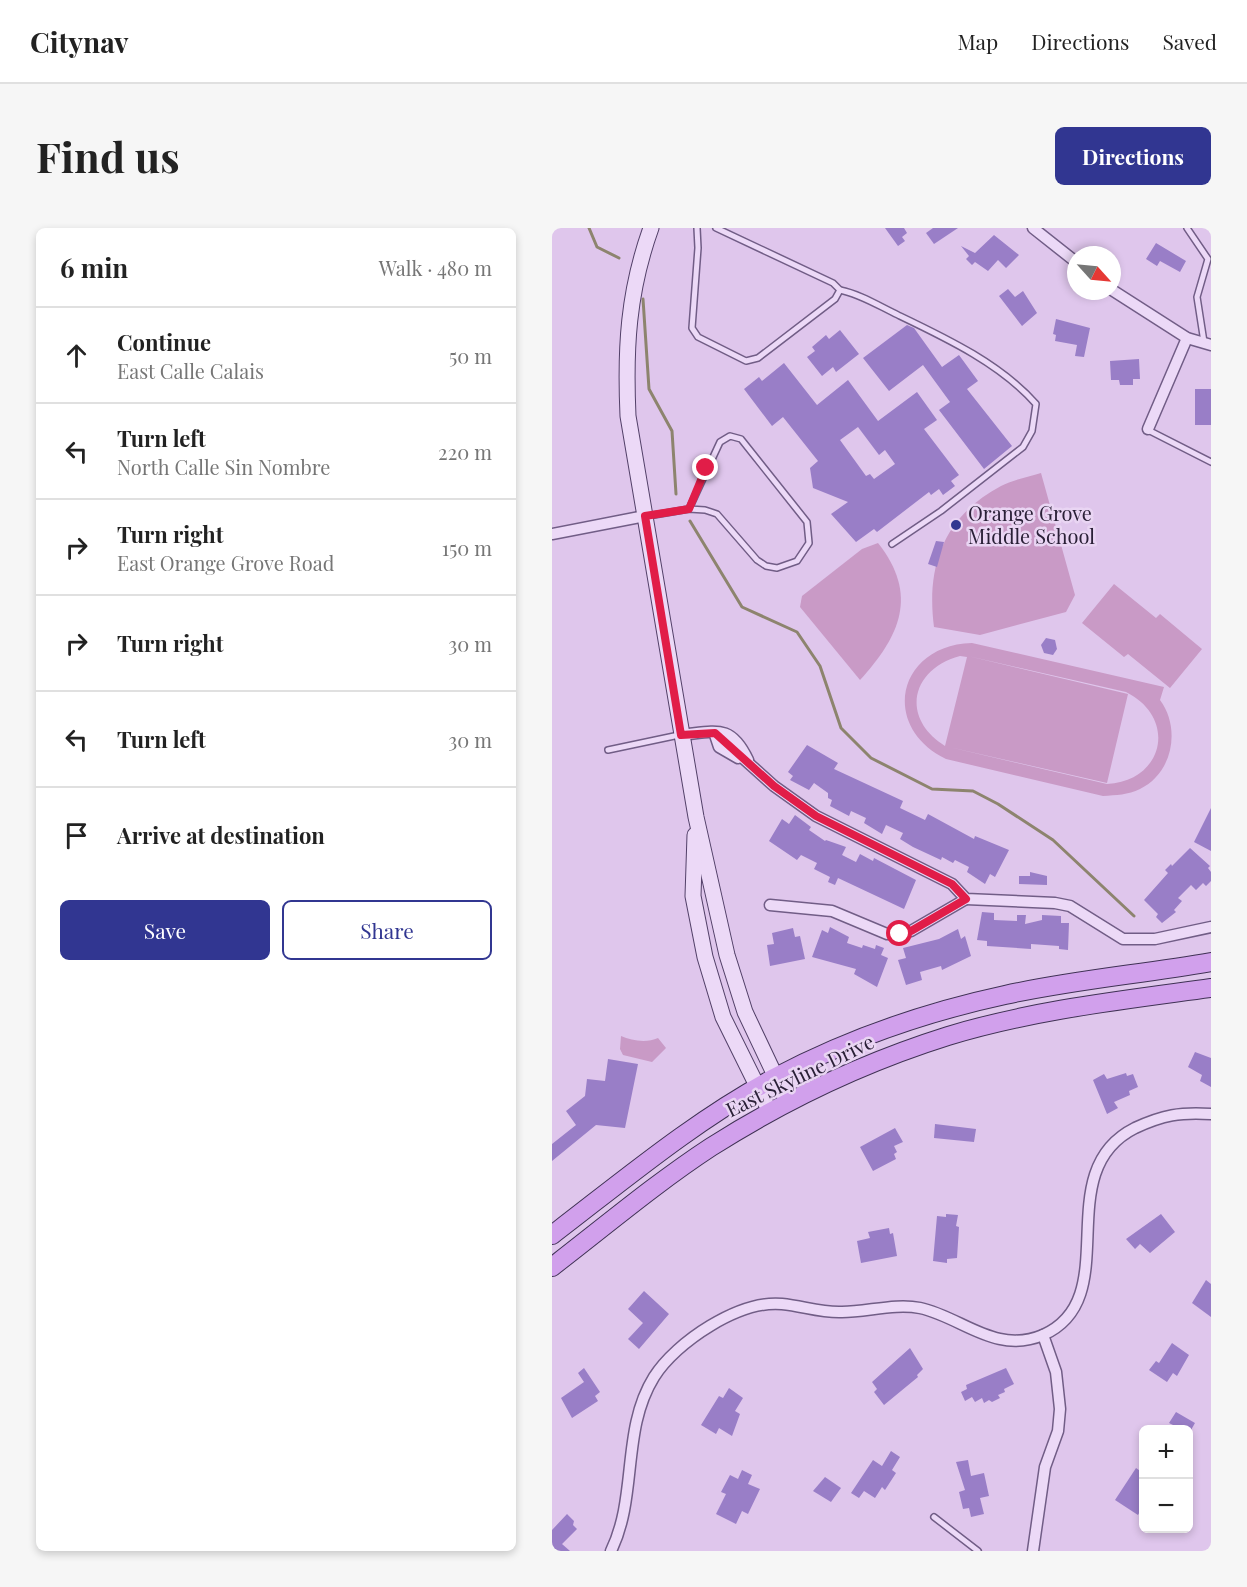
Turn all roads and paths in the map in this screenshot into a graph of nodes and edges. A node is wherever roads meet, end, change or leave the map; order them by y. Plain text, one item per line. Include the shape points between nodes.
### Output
1 (651, 228) edge
2 (697, 228) edge
3 (716, 228) edge
4 (1033, 228) edge
5 (1186, 228) edge
6 (1067, 255) edge
7 (840, 290) junction
8 (1121, 296) edge
9 (1186, 338) junction
10 (1208, 344) edge
11 (1148, 429) joint
12 (1211, 462) edge
13 (689, 509) junction
14 (645, 516) junction
15 (555, 535) edge
16 (892, 544) dead end
17 (715, 733) junction
18 (681, 735) junction
19 (608, 750) dead end
20 (750, 763) junction
21 (696, 817) junction
22 (966, 899) junction
23 (770, 905) dead end
24 (1211, 927) edge
25 (1211, 962) edge
26 (1211, 988) edge
27 (775, 1078) junction
28 (757, 1088) junction
29 (788, 1102) junction
30 (770, 1112) junction
31 (1211, 1114) edge
32 (552, 1235) edge
33 (552, 1267) edge
34 (1043, 1335) junction
35 (934, 1517) dead end
36 (611, 1551) edge
37 (978, 1551) edge
38 (1033, 1551) edge

1 - 14 main road via 632,287 626,356 628,416
2 - 7 lane via 692,328 698,337 746,361 758,358 835,299
3 - 7 lane via 833,283
4 - 6 street
5 - 10 lane via 1208,259 1197,297
7 - 16 lane via 978,356 1036,404 1032,431 1023,447
8 - 9 street
9 - 10 street
9 - 11 street
11 - 12 lane
13 - 13 lane via 720,442 730,436 741,439 807,522 809,543 797,561 777,568 766,566 717,514
13 - 14 lane
14 - 15 street
14 - 18 main road
17 - 18 street
17 - 20 street via 724,752
17 - 20 street via 735,737
18 - 19 lane
18 - 21 main road
20 - 22 street via 816,816 952,884
21 - 27 main road via 733,978
21 - 28 main road via 693,896 705,957 723,1017
22 - 23 street via 900,934 887,934 832,911
22 - 24 street via 1070,906 1124,939 1155,939
25 - 27 main road, East Skyline Drive via 1006,995 960,1007 901,1024
26 - 29 main road, East Skyline Drive via 1034,1016 950,1035 841,1076
27 - 28 main road, East Skyline Drive
27 - 29 main road
28 - 30 main road
28 - 32 main road, East Skyline Drive via 695,1126
29 - 30 main road, East Skyline Drive
30 - 33 main road, East Skyline Drive via 709,1149
31 - 34 street via 1183,1112 1155,1119 1109,1146 1096,1167 1089,1193 1084,1280 1075,1305 1064,1320
34 - 36 street via 996,1339 919,1308 822,1313 781,1304 755,1307 704,1328 669,1357 644,1395 631,1446 627,1504
34 - 38 street via 1056,1372 1060,1409 1058,1431 1045,1467
35 - 37 lane

